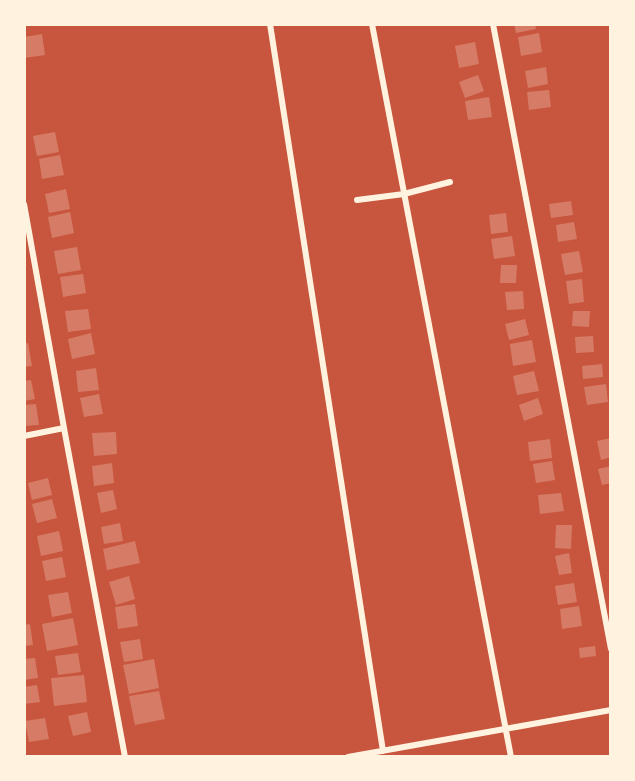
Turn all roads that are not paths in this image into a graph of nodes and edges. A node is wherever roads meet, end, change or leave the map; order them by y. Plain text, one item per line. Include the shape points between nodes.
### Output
1 (270, 24) edge
2 (372, 24) edge
3 (494, 24) edge
4 (450, 182) dead end
5 (404, 194) junction
6 (357, 200) dead end
7 (24, 204) edge
8 (64, 428) junction
9 (24, 436) edge
10 (611, 649) edge
11 (611, 710) edge
12 (506, 730) junction
13 (382, 751) junction
14 (125, 757) edge
15 (348, 757) edge
16 (511, 757) edge

1 - 13 street
2 - 5 street
3 - 10 street
4 - 5 street
5 - 6 street
5 - 12 street
7 - 8 street
8 - 9 street
8 - 14 street
11 - 12 street
12 - 13 street
12 - 16 street
13 - 15 street

